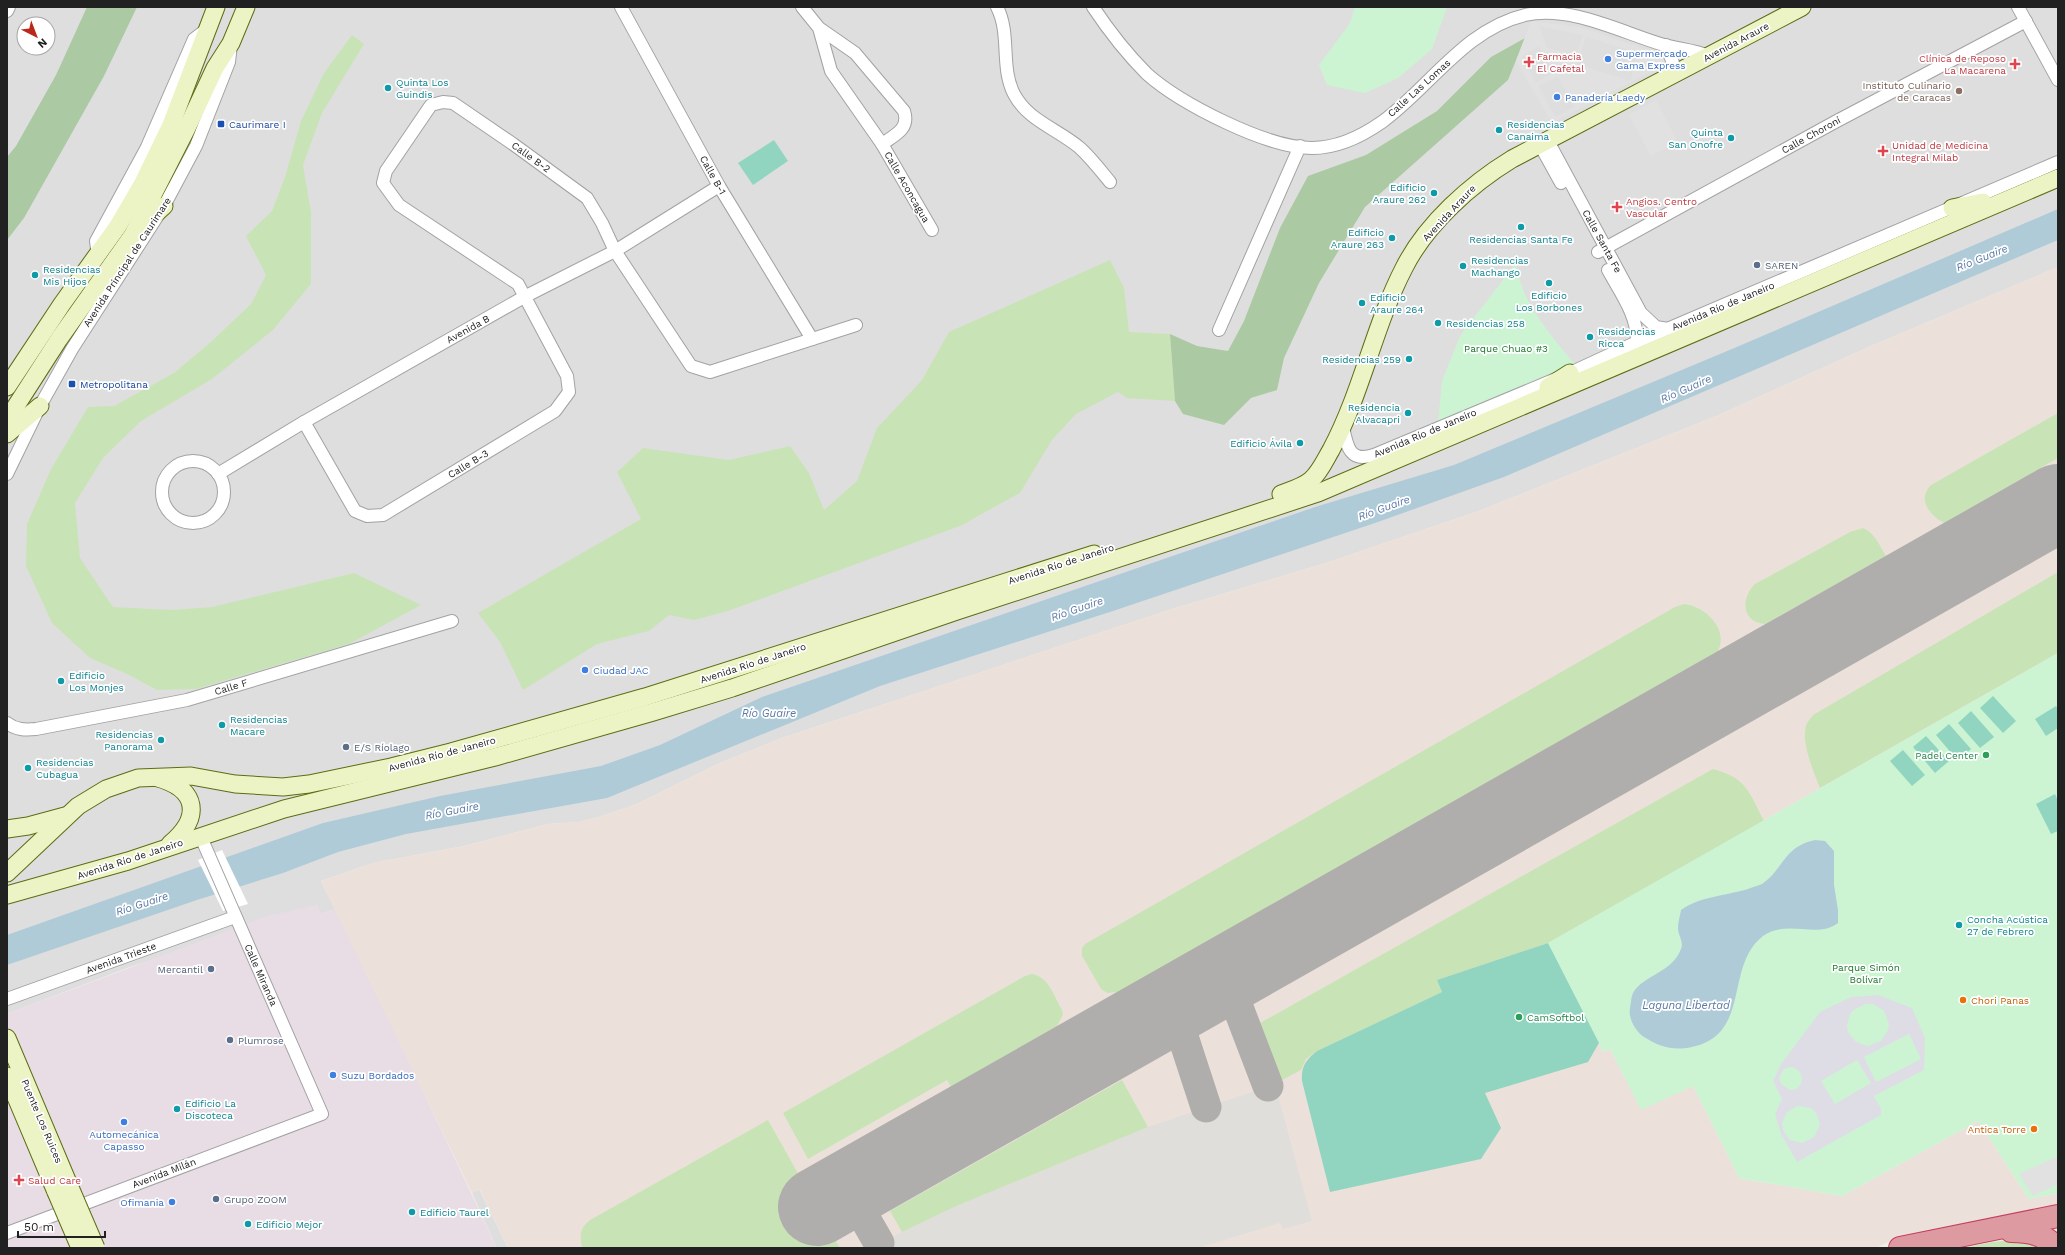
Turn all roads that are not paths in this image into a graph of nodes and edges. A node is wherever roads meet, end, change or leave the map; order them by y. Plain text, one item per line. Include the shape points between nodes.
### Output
1 (9, 7) edge
2 (216, 7) edge
3 (246, 7) edge
4 (621, 7) edge
5 (802, 7) edge
6 (997, 7) edge
7 (1093, 7) edge
8 (1802, 7) edge
9 (2018, 7) edge
10 (7, 11) edge
11 (2026, 22) junction
12 (818, 28) junction
13 (231, 43) junction
14 (1666, 45) junction
15 (1709, 56) junction
16 (1668, 79) junction
17 (2058, 80) edge
18 (1544, 143) junction
19 (882, 144) junction
20 (1300, 146) junction
21 (2058, 162) edge
22 (2058, 178) edge
23 (1110, 182) dead end
24 (719, 186) junction
25 (2012, 197) junction
26 (164, 206) junction
27 (1952, 208) junction
28 (932, 230) dead end
29 (132, 236) junction
30 (1601, 250) junction
31 (615, 251) junction
32 (524, 297) junction
33 (856, 325) dead end
34 (1668, 329) junction
35 (1219, 330) dead end
36 (64, 332) junction
37 (812, 339) junction
38 (1637, 342) junction
39 (1570, 373) junction
40 (7, 387) edge
41 (7, 406) edge
42 (40, 406) junction
43 (1509, 413) junction
44 (7, 420) edge
45 (304, 422) junction
46 (1343, 427) junction
47 (7, 434) edge
48 (7, 474) edge
49 (218, 474) junction
50 (452, 621) dead end
51 (7, 723) edge
52 (152, 777) junction
53 (191, 802) junction
54 (67, 816) junction
55 (7, 829) edge
56 (200, 835) junction
57 (169, 846) junction
58 (7, 873) edge
59 (7, 895) edge
60 (234, 915) junction
61 (7, 999) edge
62 (7, 1038) edge
63 (7, 1076) edge
64 (322, 1114) joint
65 (63, 1189) junction
66 (2058, 1216) edge
67 (7, 1232) edge
68 (80, 1248) edge
69 (96, 1248) edge
70 (1900, 1248) edge
71 (1925, 1248) edge
72 (2057, 1248) edge

1 - 10 street
2 - 40 street via 171,125 143,183 98,256 62,304
3 - 13 street, Avenida Principal de Caurimare
4 - 24 street, Calle B-1
5 - 12 street, Calle Aconcagua
6 - 23 street via 1004,28 1007,74 1014,94 1023,108 1080,148
7 - 20 street, Calle Las Lomas via 1116,42 1149,75 1189,102 1278,143
8 - 15 street, Avenida Araure
9 - 11 street
11 - 17 street
11 - 30 street, Calle Choroní via 1835,122
12 - 19 street, Calle Aconcagua via 831,71
12 - 19 street, Calle Aconcagua via 855,53 904,111 906,123 903,129
13 - 26 street, Avenida Principal de Caurimare via 229,62 196,146
13 - 29 street, Avenida Principal de Caurimare via 214,68 186,130
14 - 15 street, Calle Las Lomas
14 - 16 street via 1673,63
14 - 20 street, Calle Las Lomas via 1586,19 1567,15 1526,15 1494,26 1474,39 1395,112 1362,134 1329,146
15 - 16 street, Avenida Araure
16 - 18 street, Avenida Araure
18 - 30 street, Calle Santa Fe
18 - 46 street, Avenida Araure via 1492,171 1472,186 1418,245 1404,268
19 - 28 street, Calle Aconcagua
20 - 35 street
21 - 27 street, Avenida Río de Janeiro
22 - 25 street, Avenida Río de Janeiro
24 - 31 street, Avenida B
24 - 37 street, Calle B-1
25 - 27 street
25 - 43 street, Avenida Río de Janeiro
26 - 29 street
26 - 42 street, Avenida Principal de Caurimare via 72,349
27 - 34 street, Avenida Río de Janeiro
29 - 36 street, Avenida Principal de Caurimare
30 - 34 street, Calle Santa Fe via 1641,313 1656,326
30 - 38 street, Calle Santa Fe via 1638,329
31 - 32 street, Avenida B
31 - 32 street, Calle B-2 via 587,198 453,103 431,105 386,171 383,183 399,205 518,284
31 - 37 street, Calle B-2 via 691,366 695,368 710,372
32 - 45 street, Avenida B
32 - 45 street, Calle B-3 via 567,376 569,392 555,411 383,515 367,516 355,511
33 - 37 street, Calle B-2
34 - 38 street, Avenida Río de Janeiro
36 - 41 street via 52,338
36 - 44 street, Avenida Principal de Caurimare
38 - 39 street, Avenida Río de Janeiro
39 - 43 street
39 - 46 street, Avenida Río de Janeiro via 1367,457 1356,456 1351,452
42 - 47 street
42 - 48 street, Avenida Principal de Caurimare
43 - 56 street, Avenida Río de Janeiro via 1318,494 964,608 732,688 495,757 313,801
45 - 49 street, Avenida B
46 - 52 street, Avenida Río de Janeiro via 1318,471 1311,480 1300,487 645,698 450,752 309,784 284,787 256,786 190,776
49 - 49 street via 210,466 189,461 171,470 162,488 164,503 170,513 183,522 194,523 213,516 224,496 224,487
50 - 51 street, Calle F via 187,700 36,729 14,728
52 - 53 street via 176,786
52 - 54 street, Avenida Río de Janeiro via 138,778 106,789
53 - 56 street
53 - 57 street via 191,814 186,829
54 - 55 street
54 - 58 street, Avenida Río de Janeiro
56 - 57 street, Avenida Río de Janeiro
56 - 60 street, Calle Miranda
57 - 59 street, Avenida Río de Janeiro via 99,870
60 - 61 street, Avenida Trieste
60 - 64 street, Calle Miranda
62 - 65 street, Puente Los Ruices
63 - 65 street, Puente Los Ruices
64 - 67 street, Avenida Milán
65 - 68 street, Puente Los Ruices, bridge
65 - 69 street, Puente Los Ruices, bridge
66 - 70 highway
71 - 72 highway via 2009,1231 2037,1233

